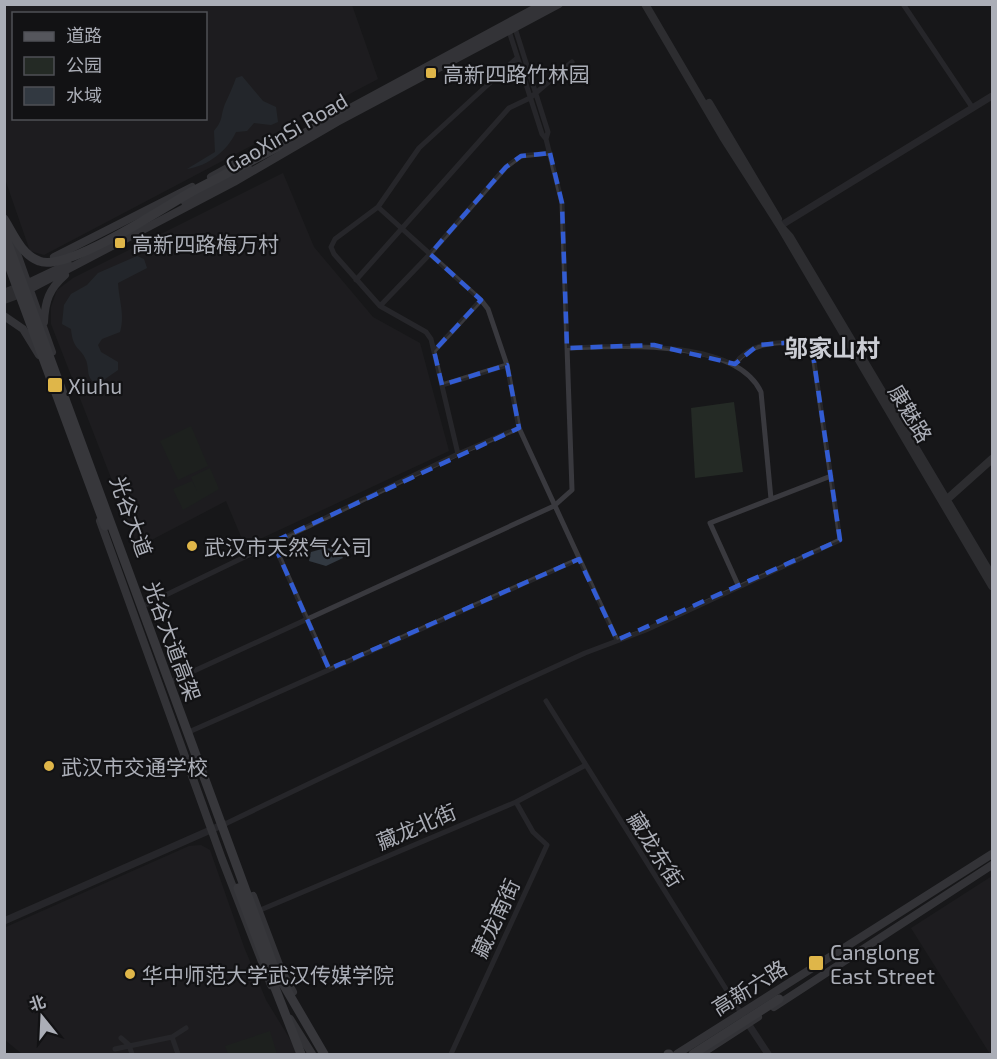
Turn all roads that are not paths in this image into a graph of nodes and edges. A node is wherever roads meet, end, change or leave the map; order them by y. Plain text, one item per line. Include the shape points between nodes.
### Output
1 (543, 4) edge
2 (559, 4) edge
3 (645, 4) edge
4 (651, 4) edge
5 (903, 4) edge
6 (512, 29) junction
7 (517, 58) junction
8 (572, 62) dead end
9 (536, 94) junction
10 (993, 96) edge
11 (530, 98) junction
12 (972, 107) junction
13 (546, 139) junction
14 (278, 147) junction
15 (550, 153) junction
16 (378, 207) junction
17 (5, 224) edge
18 (780, 226) junction
19 (402, 229) junction
20 (4, 252) edge
21 (430, 254) junction
22 (4, 262) edge
23 (73, 268) junction
24 (356, 279) junction
25 (29, 286) junction
26 (11, 292) edge
27 (4, 300) edge
28 (481, 300) junction
29 (380, 306) junction
30 (4, 316) edge
31 (48, 339) junction
32 (567, 348) junction
33 (434, 351) junction
34 (41, 359) junction
35 (735, 364) junction
36 (507, 365) junction
37 (442, 385) junction
38 (519, 428) junction
39 (458, 454) junction
40 (993, 459) edge
41 (831, 476) junction
42 (771, 499) junction
43 (945, 501) junction
44 (554, 506) junction
45 (273, 542) junction
46 (579, 559) junction
47 (993, 576) edge
48 (993, 586) edge
49 (739, 587) junction
50 (145, 605) junction
51 (306, 618) junction
52 (617, 640) junction
53 (329, 669) junction
54 (172, 681) junction
55 (546, 702) dead end
56 (191, 731) junction
57 (584, 766) junction
58 (516, 802) junction
59 (225, 824) junction
60 (211, 829) junction
61 (993, 854) edge
62 (993, 865) edge
63 (258, 911) junction
64 (4, 921) edge
65 (267, 967) junction
66 (779, 999) dead end
67 (741, 1013) junction
68 (749, 1024) junction
69 (186, 1028) dead end
70 (121, 1038) dead end
71 (172, 1038) junction
72 (129, 1045) junction
73 (115, 1049) dead end
74 (132, 1054) edge
75 (178, 1054) edge
76 (301, 1054) edge
77 (314, 1054) edge
78 (324, 1054) edge
79 (330, 1054) edge
80 (451, 1054) edge
81 (677, 1054) edge
82 (693, 1054) edge
83 (701, 1054) edge
84 (768, 1054) edge

1 - 14 main road, GaoXinSi Road
2 - 6 main road, GaoXinSi Road
3 - 18 main road, 康魅路
4 - 18 main road, 康魅路 via 774,209
5 - 12 street
6 - 7 street
6 - 9 street
6 - 23 main road, GaoXinSi Road
7 - 11 street
7 - 16 street via 419,148
8 - 9 street
9 - 11 street
9 - 13 street via 548,132
10 - 12 street
11 - 13 street
11 - 19 street via 509,108
12 - 18 street
13 - 15 street
14 - 17 main road, GaoXinSi Road via 251,155 62,255 40,258 22,248
14 - 17 highway, bridge via 87,251 51,264 41,263 23,251
14 - 25 main road, GaoXinSi Road via 236,174
15 - 21 street via 521,156 506,167
15 - 32 street via 562,203
16 - 19 street
16 - 24 street via 335,239 331,247
17 - 25 main road, 光谷大道
17 - 78 highway, 光谷大道高架, bridge via 275,970
18 - 43 main road, 康魅路
19 - 21 street
19 - 24 street
20 - 65 highway, 光谷大道高架, bridge
21 - 28 street
21 - 29 street
22 - 26 main road, 光谷大道
23 - 25 main road, GaoXinSi Road
23 - 31 main road via 45,300 43,323
24 - 29 street
25 - 26 main road
25 - 31 main road, 光谷大道
26 - 27 main road
26 - 34 main road, 光谷大道
28 - 33 street
28 - 36 street via 488,309
29 - 33 street via 426,332
30 - 34 main road via 23,330
31 - 50 main road, 光谷大道
32 - 35 street via 654,345
32 - 44 street via 572,490
33 - 37 street
34 - 60 main road, 光谷大道
35 - 41 street via 741,355 758,345 811,341
35 - 42 street via 757,383 761,392
36 - 37 street
36 - 38 street
37 - 39 street
38 - 39 street
38 - 44 street
39 - 45 street
40 - 43 main road
41 - 42 street
41 - 49 street via 840,540
42 - 49 street via 710,523
43 - 47 main road, 康魅路
43 - 48 main road, 康魅路
44 - 46 street
44 - 51 street
45 - 50 street
45 - 51 street
46 - 52 street
46 - 53 street
49 - 52 street
50 - 54 main road, 光谷大道
51 - 53 street
51 - 54 street
52 - 59 street
53 - 56 street
54 - 56 main road, 光谷大道
55 - 57 street, 藏龙东街
56 - 59 main road, 光谷大道
57 - 58 street, 藏龙北街
57 - 67 street, 藏龙东街
58 - 63 street, 藏龙北街
58 - 80 street, 藏龙南街 via 533,832 547,845
59 - 60 street
59 - 63 main road, 光谷大道
60 - 64 street
60 - 77 main road, 光谷大道 via 267,978
61 - 67 main road, 高新六路
62 - 68 main road, 高新六路
63 - 79 main road, 光谷大道 via 281,970
65 - 76 highway, bridge
65 - 77 highway, 光谷大道高架, bridge
66 - 82 highway, bridge
67 - 68 street
67 - 81 main road, 高新六路
68 - 83 main road, 高新六路
68 - 84 street
69 - 71 street
70 - 72 street
71 - 72 street
71 - 75 street
72 - 73 street
72 - 74 street

